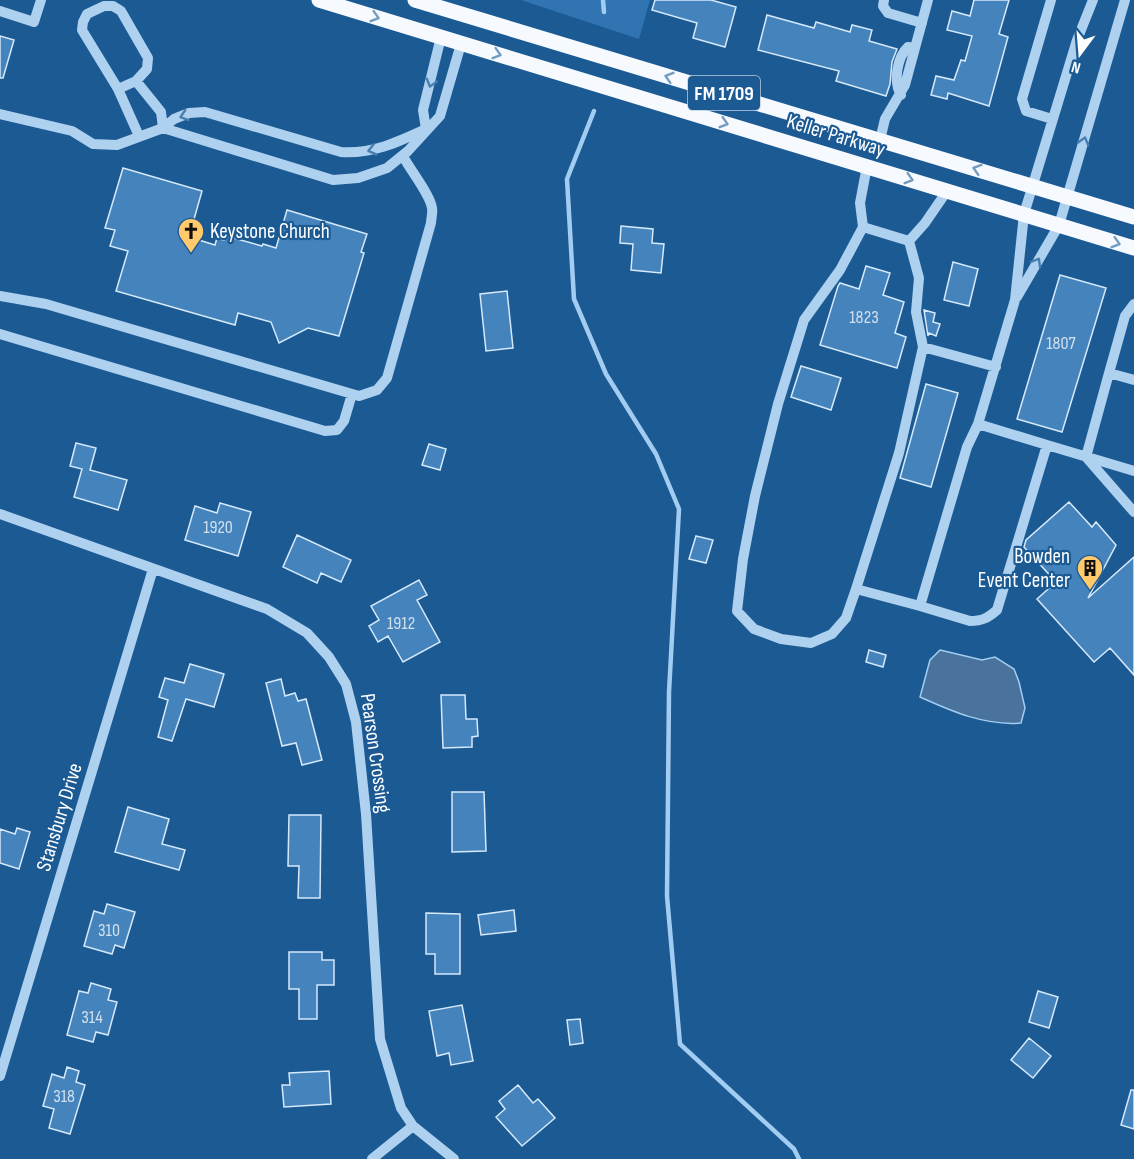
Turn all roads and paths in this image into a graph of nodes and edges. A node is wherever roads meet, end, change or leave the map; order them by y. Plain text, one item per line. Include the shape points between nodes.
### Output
1 (41, 0) edge
2 (319, 0) edge
3 (415, 0) edge
4 (885, 0) edge
5 (928, 0) edge
6 (1051, 0) edge
7 (1093, 0) edge
8 (1125, 0) edge
9 (448, 10) junction
10 (0, 11) edge
11 (470, 17) junction
12 (922, 23) junction
13 (441, 37) junction
14 (462, 44) junction
15 (136, 81) junction
16 (118, 89) junction
17 (0, 114) edge
18 (1052, 119) junction
19 (163, 128) junction
20 (426, 129) junction
21 (139, 136) junction
22 (880, 140) junction
23 (403, 156) junction
24 (867, 166) junction
25 (1033, 186) junction
26 (947, 190) junction
27 (1068, 197) junction
28 (1024, 214) junction
29 (1134, 217) edge
30 (1059, 225) junction
31 (863, 227) junction
32 (909, 241) junction
33 (1134, 248) edge
34 (0, 296) edge
35 (1015, 300) junction
36 (1134, 304) edge
37 (0, 334) edge
38 (923, 347) junction
39 (996, 367) junction
40 (1109, 373) junction
41 (1134, 380) edge
42 (352, 394) junction
43 (978, 424) junction
44 (1047, 445) junction
45 (1086, 457) junction
46 (1134, 471) edge
47 (1134, 512) edge
48 (0, 514) edge
49 (153, 570) junction
50 (856, 589) junction
51 (920, 606) junction
52 (0, 1076) edge
53 (413, 1126) junction
54 (372, 1159) edge
55 (454, 1159) edge

1 - 10 street via 34,22
2 -> 13 main road, Keller Parkway / FM 1709
3 - 9 main road, Keller Parkway / FM 1709
4 - 12 street via 883,6 888,13
5 - 12 street
6 - 18 street via 1022,99 1026,111
7 - 18 street
27 -> 8 street
9 - 11 main road, Keller Parkway / FM 1709
9 - 13 main road
11 - 14 main road
22 -> 11 main road, Keller Parkway / FM 1709
12 - 22 street via 901,95 885,119
13 - 14 main road, Keller Parkway / FM 1709
13 -> 20 street via 423,110
14 - 20 street via 440,116
14 -> 24 main road, Keller Parkway / FM 1709
15 - 16 street
15 - 16 street via 147,69 148,58 121,11 104,6 87,14 82,30
15 - 19 street via 161,112
16 - 21 street
17 - 21 street via 72,131 93,144 117,145
18 - 25 street
20 -> 19 street via 390,146 358,153 341,152 205,112 189,113
19 - 21 street
19 - 23 street via 333,180 358,178 387,168
20 - 23 street
25 -> 22 main road, Keller Parkway / FM 1709
23 - 42 street via 432,208 431,223 387,378 377,390 359,396
24 -> 26 main road, Keller Parkway / FM 1709
24 - 31 street via 860,203
25 - 27 main road, Keller Parkway / FM 1709
25 - 28 street
26 - 28 main road, Keller Parkway / FM 1709
26 - 32 street
27 - 29 main road, Keller Parkway / FM 1709
27 - 30 street
28 - 30 main road, Keller Parkway / FM 1709
28 - 35 street
30 -> 33 main road, Keller Parkway / FM 1709
35 -> 30 street
31 - 32 street
31 - 50 street via 840,270 804,320 755,496 737,611 754,629 781,639 811,643 832,634 846,618
32 - 38 street via 919,278 916,312
34 - 42 street via 46,304
35 - 39 street
36 - 40 street via 1125,316
37 - 42 street via 325,431 337,430 344,421
38 - 39 street
38 - 50 street via 899,453
39 - 43 street
40 - 41 street
40 - 45 street
43 - 44 street
43 - 51 street via 967,447
44 - 45 street
44 - 51 street via 997,610 984,620 970,621
45 - 46 street
45 - 47 street
48 - 49 street, Pearson Crossing
49 - 52 street, Stansbury Drive
49 - 53 street, Pearson Crossing via 267,609 290,622 307,633 329,657 346,684 356,722 366,814 380,1039 401,1108
50 - 51 street
53 - 54 street
53 - 55 street, Pearson Crossing

